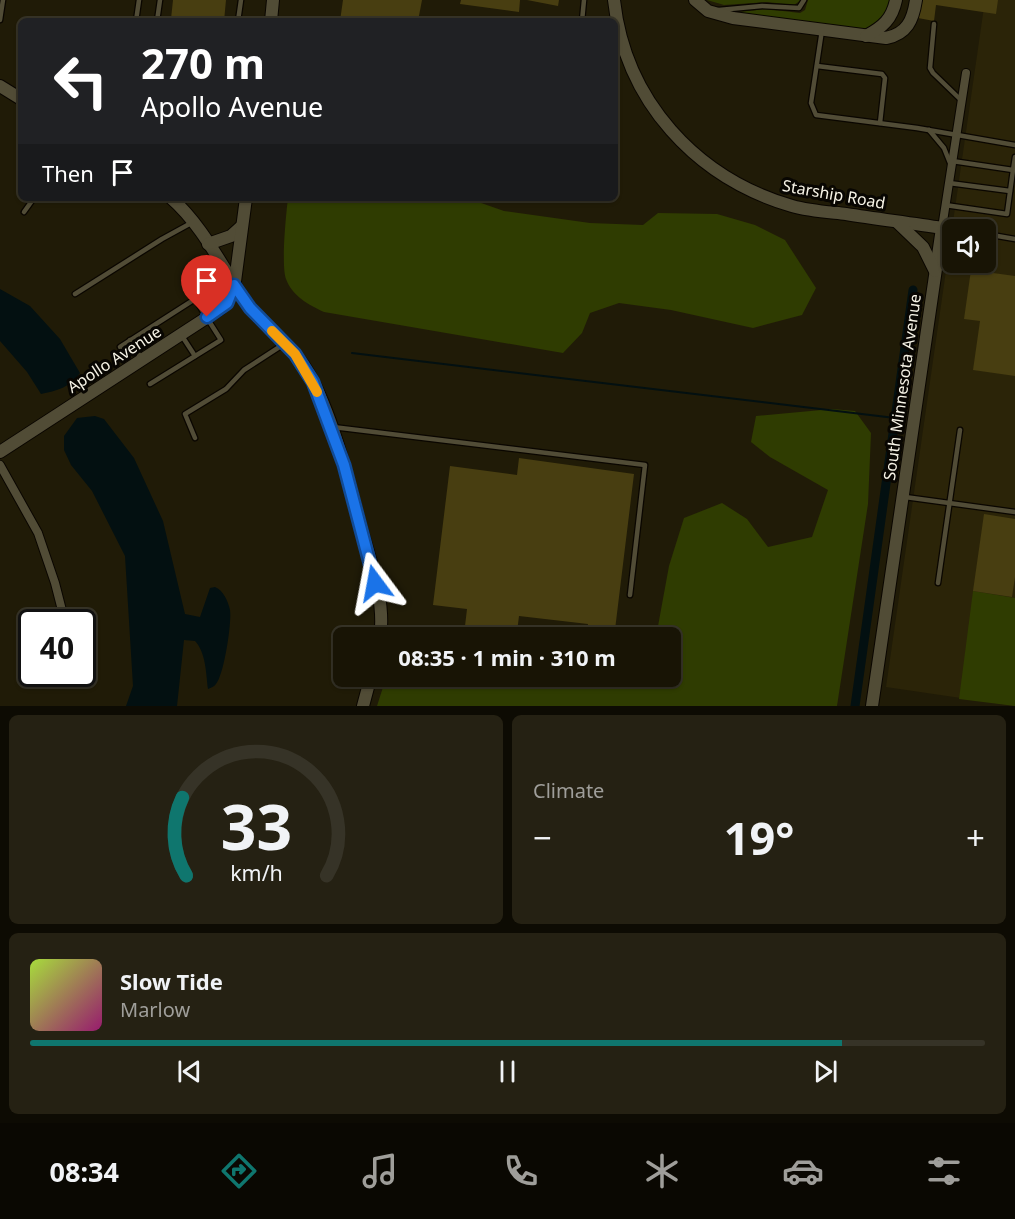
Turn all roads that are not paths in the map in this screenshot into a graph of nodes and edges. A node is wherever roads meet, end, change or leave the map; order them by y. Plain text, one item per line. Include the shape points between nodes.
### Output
1 (3, 0) edge
2 (139, 0) edge
3 (160, 0) edge
4 (241, 0) edge
5 (273, 0) edge
6 (584, 0) edge
7 (614, 0) edge
8 (695, 0) edge
9 (804, 0) edge
10 (896, 0) edge
11 (916, 0) edge
12 (708, 11) junction
13 (136, 18) edge
14 (157, 18) edge
15 (238, 18) edge
16 (271, 18) edge
17 (582, 18) edge
18 (618, 18) edge
19 (0, 20) edge
20 (618, 20) edge
21 (934, 24) dead end
22 (822, 30) junction
23 (866, 36) junction
24 (817, 66) junction
25 (966, 73) dead end
26 (0, 86) edge
27 (18, 97) edge
28 (962, 100) junction
29 (880, 123) junction
30 (929, 130) junction
31 (956, 136) junction
32 (1015, 145) edge
33 (1015, 157) edge
34 (952, 165) junction
35 (1013, 170) junction
36 (949, 183) junction
37 (1010, 191) junction
38 (32, 201) edge
39 (174, 201) edge
40 (246, 201) edge
41 (945, 206) junction
42 (24, 212) dead end
43 (946, 219) edge
44 (896, 221) junction
45 (193, 222) junction
46 (242, 226) junction
47 (942, 228) edge
48 (996, 235) edge
49 (1015, 238) edge
50 (208, 244) junction
51 (942, 246) edge
52 (935, 270) junction
53 (234, 285) junction
54 (75, 294) dead end
55 (207, 317) junction
56 (181, 335) junction
57 (130, 340) junction
58 (284, 344) junction
59 (120, 347) dead end
60 (195, 356) junction
61 (142, 360) junction
62 (150, 384) dead end
63 (330, 427) junction
64 (960, 430) dead end
65 (195, 438) dead end
66 (0, 452) edge
67 (0, 465) edge
68 (902, 497) junction
69 (949, 503) junction
70 (1015, 512) edge
71 (938, 582) dead end
72 (630, 595) dead end
73 (62, 609) edge
74 (381, 627) edge
75 (368, 687) edge
76 (363, 706) edge
77 (872, 706) edge

1 - 19 lane
2 - 13 lane
3 - 14 lane
4 - 15 lane
5 - 16 street
6 - 17 lane
7 - 18 street, Starship Road
8 - 12 street
9 - 12 lane via 796,8 762,6
10 - 23 street via 885,25
11 - 23 street via 912,20 897,36
12 - 22 street
20 - 44 street, Starship Road via 623,45 645,94 677,138 709,167 763,196 794,207
21 - 28 lane via 930,68
22 - 23 street
22 - 24 lane
24 - 29 lane via 812,103 816,115
24 - 29 lane via 882,74 885,78
25 - 28 street, South Minnesota Avenue
26 - 27 street
28 - 31 street, South Minnesota Avenue
29 - 30 lane
30 - 31 lane
30 - 34 lane
31 - 32 lane
31 - 34 street, South Minnesota Avenue
33 - 35 lane
34 - 35 lane
34 - 36 street, South Minnesota Avenue
35 - 37 lane
36 - 37 lane
36 - 41 street, South Minnesota Avenue
37 - 41 lane via 1007,214
38 - 42 lane
39 - 45 street
40 - 46 street
41 - 43 street, South Minnesota Avenue
44 - 47 street, Starship Road
44 - 52 street via 923,247
45 - 50 street
45 - 54 lane
46 - 50 street via 231,236
46 - 53 street
48 - 49 lane
50 - 53 street
51 - 52 street, South Minnesota Avenue
52 - 68 street, South Minnesota Avenue
53 - 55 street, Apollo Avenue via 227,303
53 - 58 street
55 - 56 street, Apollo Avenue
55 - 57 lane via 195,299
55 - 60 lane via 221,340
56 - 60 lane
56 - 61 street, Apollo Avenue
57 - 59 lane
57 - 61 lane
58 - 63 street via 305,368
58 - 65 lane via 244,370 226,389 185,414
60 - 62 lane
61 - 66 street, Apollo Avenue
63 - 72 lane via 645,465
63 - 74 street via 372,567
64 - 69 lane
67 - 73 street via 38,533
68 - 69 lane
68 - 77 street, South Minnesota Avenue
69 - 70 lane
69 - 71 lane
75 - 76 street

